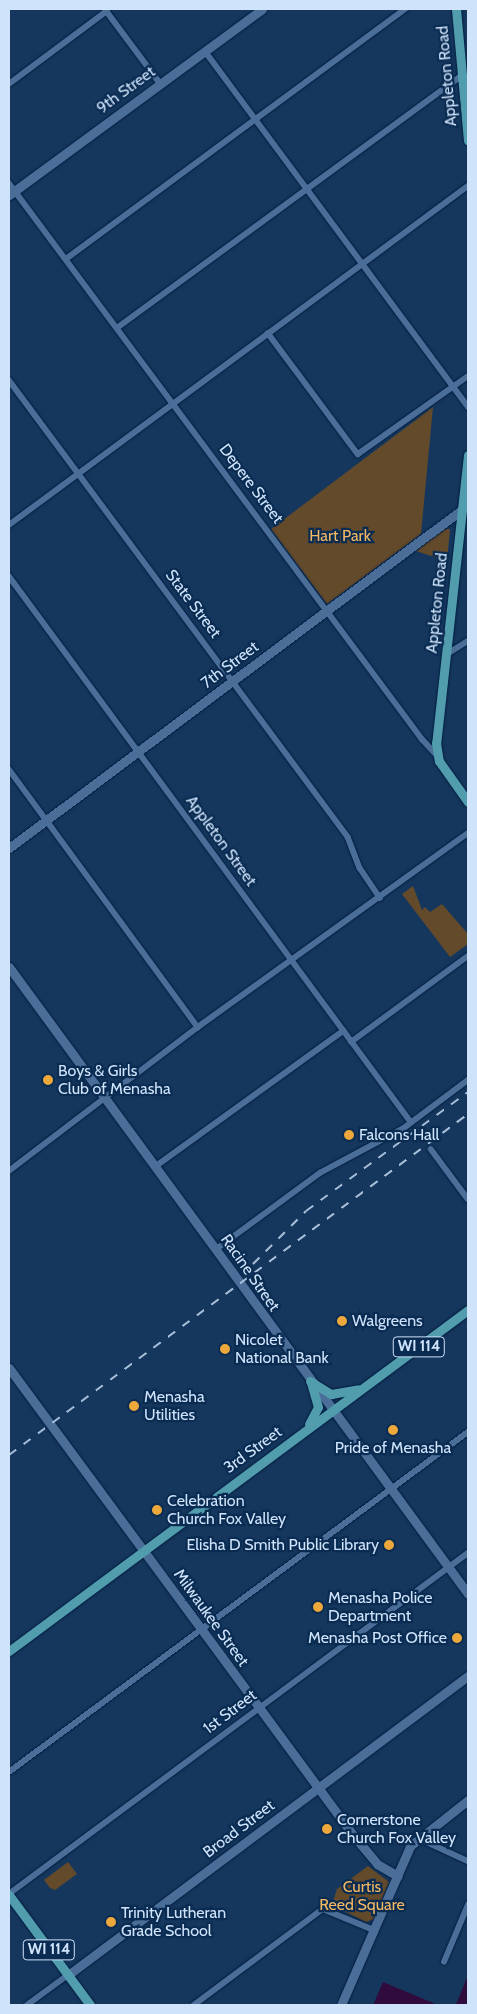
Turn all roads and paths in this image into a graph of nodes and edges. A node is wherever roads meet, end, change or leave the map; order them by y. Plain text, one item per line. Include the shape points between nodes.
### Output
1 (262, 9) edge
2 (405, 9) edge
3 (456, 9) edge
4 (106, 10) edge
5 (205, 51) junction
6 (463, 76) junction
7 (160, 83) junction
8 (9, 84) edge
9 (255, 119) junction
10 (468, 140) edge
11 (9, 183) edge
12 (468, 186) edge
13 (306, 189) junction
14 (12, 193) edge
15 (66, 259) junction
16 (362, 263) junction
17 (117, 328) junction
18 (268, 333) junction
19 (468, 376) edge
20 (9, 380) edge
21 (453, 387) junction
22 (173, 403) junction
23 (468, 407) edge
24 (468, 455) edge
25 (79, 474) junction
26 (465, 508) edge
27 (9, 526) edge
28 (9, 576) edge
29 (326, 610) junction
30 (468, 641) edge
31 (447, 654) junction
32 (233, 682) junction
33 (138, 752) junction
34 (436, 754) junction
35 (9, 769) edge
36 (468, 802) edge
37 (46, 820) junction
38 (468, 834) edge
39 (9, 848) edge
40 (380, 898) junction
41 (468, 956) edge
42 (292, 960) junction
43 (9, 967) edge
44 (198, 1027) junction
45 (343, 1031) junction
46 (352, 1042) junction
47 (468, 1080) edge
48 (105, 1098) junction
49 (411, 1122) junction
50 (431, 1149) dead end
51 (156, 1166) junction
52 (9, 1170) edge
53 (468, 1199) edge
54 (215, 1250) junction
55 (468, 1310) edge
56 (9, 1368) edge
57 (310, 1381) junction
58 (370, 1384) junction
59 (332, 1410) junction
60 (468, 1432) edge
61 (298, 1435) junction
62 (391, 1489) junction
63 (143, 1551) junction
64 (468, 1553) edge
65 (449, 1568) junction
66 (468, 1594) edge
67 (202, 1629) junction
68 (9, 1650) edge
69 (468, 1676) edge
70 (258, 1707) junction
71 (9, 1772) edge
72 (318, 1787) junction
73 (468, 1800) edge
74 (417, 1838) junction
75 (468, 1861) edge
76 (398, 1876) junction
77 (9, 1895) edge
78 (468, 1904) edge
79 (374, 1930) junction
80 (444, 1962) dead end
81 (68, 1975) junction
82 (27, 2005) edge
83 (90, 2005) edge
84 (194, 2005) edge
85 (341, 2005) edge

1 - 5 street, 9th Street
2 - 9 street
3 - 6 main road, Appleton Road
4 - 7 street
4 - 8 street
5 - 7 street, 9th Street
5 - 9 street
6 - 10 main road, Appleton Road
6 - 13 street
7 - 14 street, 9th Street
9 - 13 street
9 - 15 street
11 - 14 street, Depere Street
12 - 16 street
13 - 16 street
13 - 17 street
14 - 15 street, Depere Street
15 - 17 street, Depere Street
16 - 18 street
16 - 21 street
17 - 22 street, Depere Street
18 - 21 street via 358,454
18 - 22 street
19 - 21 street
20 - 25 street, State Street
21 - 23 street
22 - 25 street
22 - 29 street, Depere Street
24 - 26 main road, Appleton Road
25 - 27 street
25 - 32 street, State Street
26 - 29 street, 7th Street
26 - 31 main road, Appleton Road
28 - 33 street, Appleton Street
29 - 32 street, 7th Street
29 - 34 street, Depere Street
30 - 31 street
31 - 34 main road, Appleton Road
32 - 33 street, 7th Street
32 - 40 street, State Street via 348,837 360,868
33 - 37 street, 7th Street
33 - 42 street, Appleton Street
34 - 36 main road, Depere Street
35 - 37 street
37 - 39 street, 7th Street
37 - 44 street
38 - 40 street
40 - 42 street
41 - 46 street
42 - 44 street
42 - 45 street, Appleton Street
43 - 48 street, Racine Street
44 - 48 street
45 - 46 street, Appleton Street
45 - 51 street
46 - 49 street, Appleton Street
47 - 49 street
48 - 51 street, Racine Street
48 - 52 street
49 - 54 street via 320,1173
50 - 53 street
51 - 54 street, Racine Street
54 - 57 street, Racine Street
55 - 58 main road, 3rd Street / WI 114
56 - 63 street, Milwaukee Street
57 - 58 main road via 326,1392 339,1394
57 - 59 street, Racine Street
57 - 61 main road via 318,1407 314,1418
58 - 59 main road, 3rd Street / WI 114
59 - 61 main road, 3rd Street / WI 114
59 - 62 street, Racine Street
60 - 62 street
61 - 63 main road, 3rd Street / WI 114
62 - 65 street, Racine Street
62 - 67 street
63 - 67 street, Milwaukee Street
63 - 68 main road, 3rd Street / WI 114
64 - 65 street, 1st Street
65 - 66 street, Racine Street
65 - 70 street, 1st Street
67 - 70 street, Milwaukee Street
67 - 71 street
69 - 72 street, Broad Street
70 - 72 street, Milwaukee Street
70 - 77 street, 1st Street
72 - 76 street, Milwaukee Street via 374,1861
72 - 81 street, Broad Street
73 - 74 street
74 - 75 street
74 - 76 street
76 - 79 street
77 - 81 main road, WI 114
78 - 80 street
79 - 84 street via 323,1909
79 - 85 street
81 - 82 street, Broad Street
81 - 83 main road, WI 114

